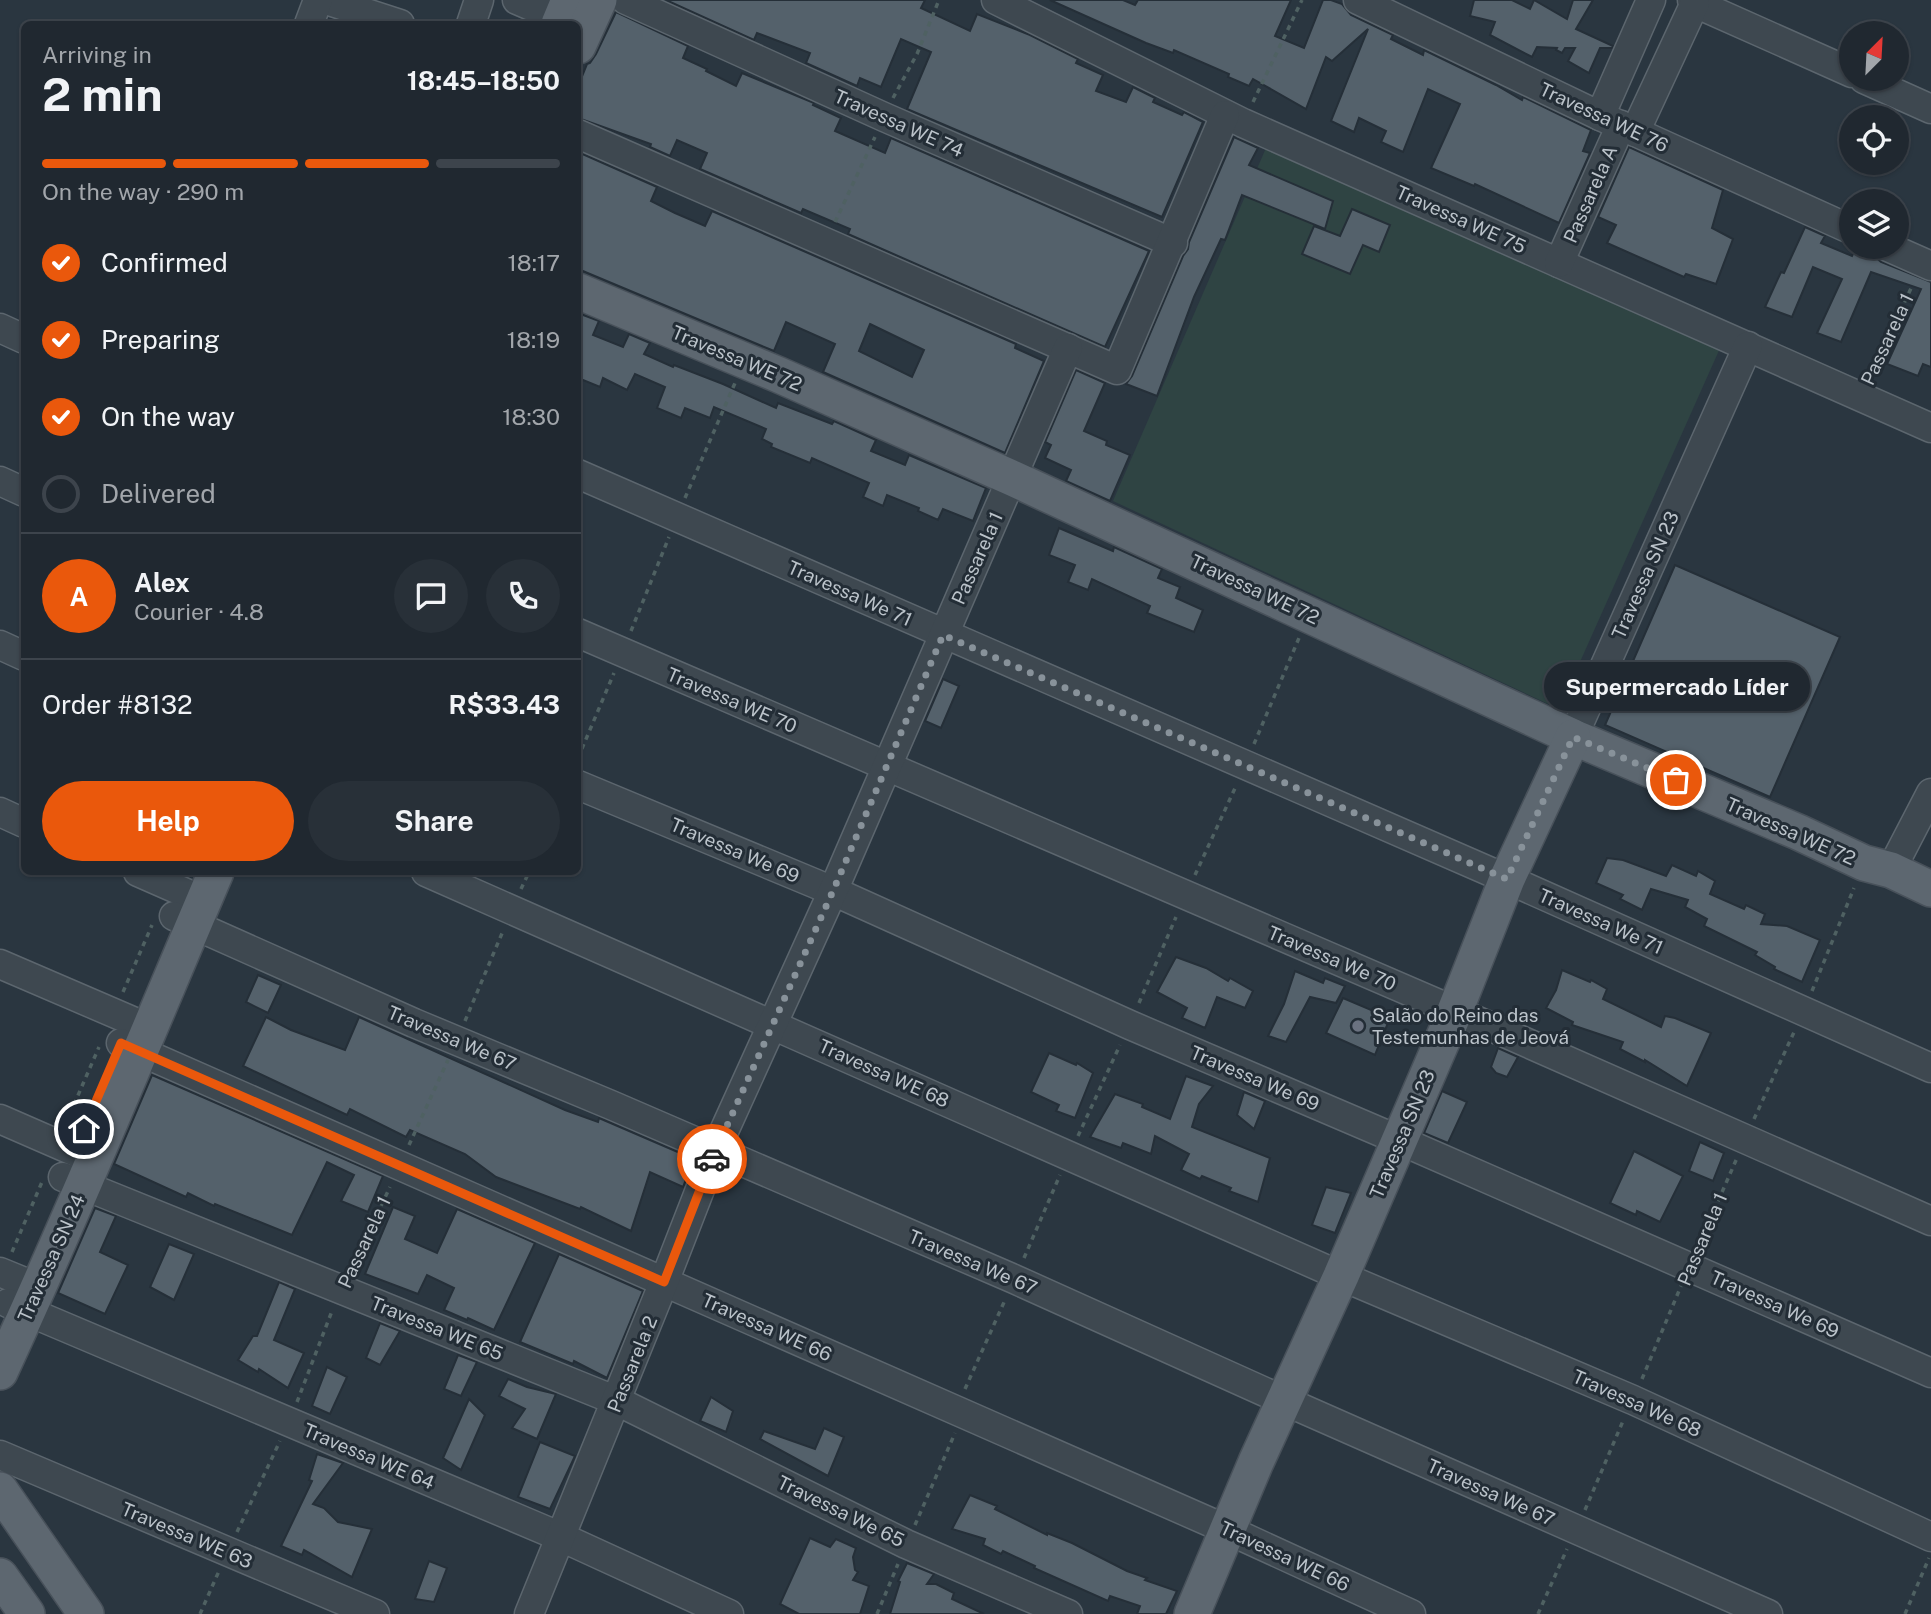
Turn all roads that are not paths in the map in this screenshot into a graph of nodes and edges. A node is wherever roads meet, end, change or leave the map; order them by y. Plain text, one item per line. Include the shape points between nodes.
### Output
1 (318, 0) edge
2 (326, 0) edge
3 (479, 0) edge
4 (517, 0) edge
5 (599, 0) edge
6 (626, 0) edge
7 (996, 0) edge
8 (1358, 0) edge
9 (1651, 0) edge
10 (1693, 2) edge
11 (310, 21) edge
12 (391, 21) edge
13 (472, 21) edge
14 (565, 21) edge
15 (568, 21) edge
16 (1839, 67) edge
17 (1891, 91) edge
18 (1931, 109) edge
19 (1234, 119) junction
20 (1618, 124) junction
21 (581, 135) edge
22 (1839, 224) edge
23 (1172, 243) junction
24 (1909, 256) edge
25 (1559, 263) junction
26 (1927, 264) edge
27 (581, 292) edge
28 (0, 328) edge
29 (21, 338) edge
30 (1748, 346) junction
31 (1068, 348) junction
32 (1931, 428) edge
33 (581, 475) edge
34 (1012, 478) junction
35 (0, 481) edge
36 (21, 491) edge
37 (581, 634) edge
38 (943, 635) junction
39 (0, 645) edge
40 (21, 655) edge
41 (1573, 737) junction
42 (886, 767) junction
43 (581, 786) edge
44 (1931, 793) edge
45 (0, 812) edge
46 (21, 822) edge
47 (1877, 867) junction
48 (143, 875) edge
49 (433, 875) edge
50 (1507, 879) junction
51 (1931, 888) edge
52 (833, 891) junction
53 (188, 900) edge
54 (0, 964) edge
55 (1455, 1011) junction
56 (772, 1024) junction
57 (132, 1031) junction
58 (1931, 1068) edge
59 (0, 1119) edge
60 (1399, 1140) junction
61 (715, 1151) junction
62 (75, 1163) junction
63 (1931, 1221) edge
64 (1340, 1276) junction
65 (664, 1282) junction
66 (14, 1292) edge
67 (0, 1372) edge
68 (1931, 1373) edge
69 (617, 1401) junction
70 (1285, 1401) junction
71 (0, 1455) edge
72 (0, 1490) edge
73 (1228, 1530) junction
74 (561, 1537) junction
75 (1931, 1537) edge
76 (0, 1576) edge
77 (27, 1614) edge
78 (86, 1614) edge
79 (375, 1614) edge
80 (529, 1614) edge
81 (729, 1614) edge
82 (1068, 1614) edge
83 (1192, 1614) edge
84 (1411, 1614) edge
85 (1768, 1614) edge

1 - 11 street
2 - 12 street
3 - 13 street
4 - 14 street
5 - 15 main road
6 - 23 street, Travessa WE 74
7 - 19 street, Travessa WE 75
8 - 20 street, Travessa WE 76
9 - 20 street, Passarela A
10 - 16 street
10 - 20 street, Passarela A
17 - 18 street
19 - 23 street
19 - 25 street, Travessa WE 75
20 - 22 street, Travessa WE 76
20 - 25 street, Passarela A
21 - 31 street
23 - 31 street via 1117,370
24 - 26 street
25 - 30 street, Travessa WE 75
27 - 34 main road, Travessa WE 72
28 - 29 street
30 - 32 street, Travessa WE 75
30 - 41 street, Travessa SN 23
31 - 34 street, Passarela 1
33 - 38 street, Travessa We 71
34 - 38 street, Passarela 1
34 - 41 main road, Travessa WE 72
35 - 36 street
37 - 42 street, Travessa WE 70
38 - 42 street, Passarela 1
38 - 50 street, Travessa We 71
39 - 40 street
41 - 47 main road, Travessa WE 72
41 - 50 main road, Travessa SN 23
42 - 52 street, Passarela 2
42 - 55 street, Travessa We 70
43 - 52 street, Travessa We 69
44 - 47 street
45 - 46 street
47 - 51 main road, Travessa WE 72
48 - 53 street, Travessa We 67
49 - 56 street, Travessa WE 68
50 - 55 main road, Travessa SN 23
50 - 58 street, Travessa We 71
52 - 56 street, Passarela 2
52 - 60 street, Travessa We 69
53 - 57 main road, Travessa SN 24
53 - 61 street, Travessa We 67 via 402,1018
54 - 57 street
55 - 60 main road, Travessa SN 23
55 - 63 street, Travessa We 70
56 - 61 street, Passarela 2
56 - 64 street, Travessa WE 68
57 - 62 main road, Travessa SN 24
57 - 65 street, Travessa WE 66 via 400,1166
59 - 62 street
60 - 64 main road, Travessa SN 23
60 - 68 street, Travessa We 69
61 - 65 street, Passarela 2
61 - 70 street, Travessa We 67
62 - 66 main road, Travessa SN 24
62 - 69 street, Travessa WE 65 via 341,1289
64 - 70 main road, Travessa SN 23
64 - 75 street, Travessa We 68 via 1633,1400
65 - 69 street, Passarela 2
65 - 73 street, Travessa WE 66
66 - 67 main road, Travessa SN 24
66 - 74 street, Travessa WE 64 via 290,1422
69 - 74 street, Passarela 2
69 - 82 street, Travessa We 65 via 906,1544
70 - 73 main road, Travessa SN 23
70 - 85 street, Travessa We 67
71 - 79 street, Travessa WE 63
72 - 78 main road
73 - 83 main road, Travessa SN 23
73 - 84 street, Travessa WE 66
74 - 80 street, Passarela 2
74 - 81 street, Travessa WE 64
76 - 77 main road

